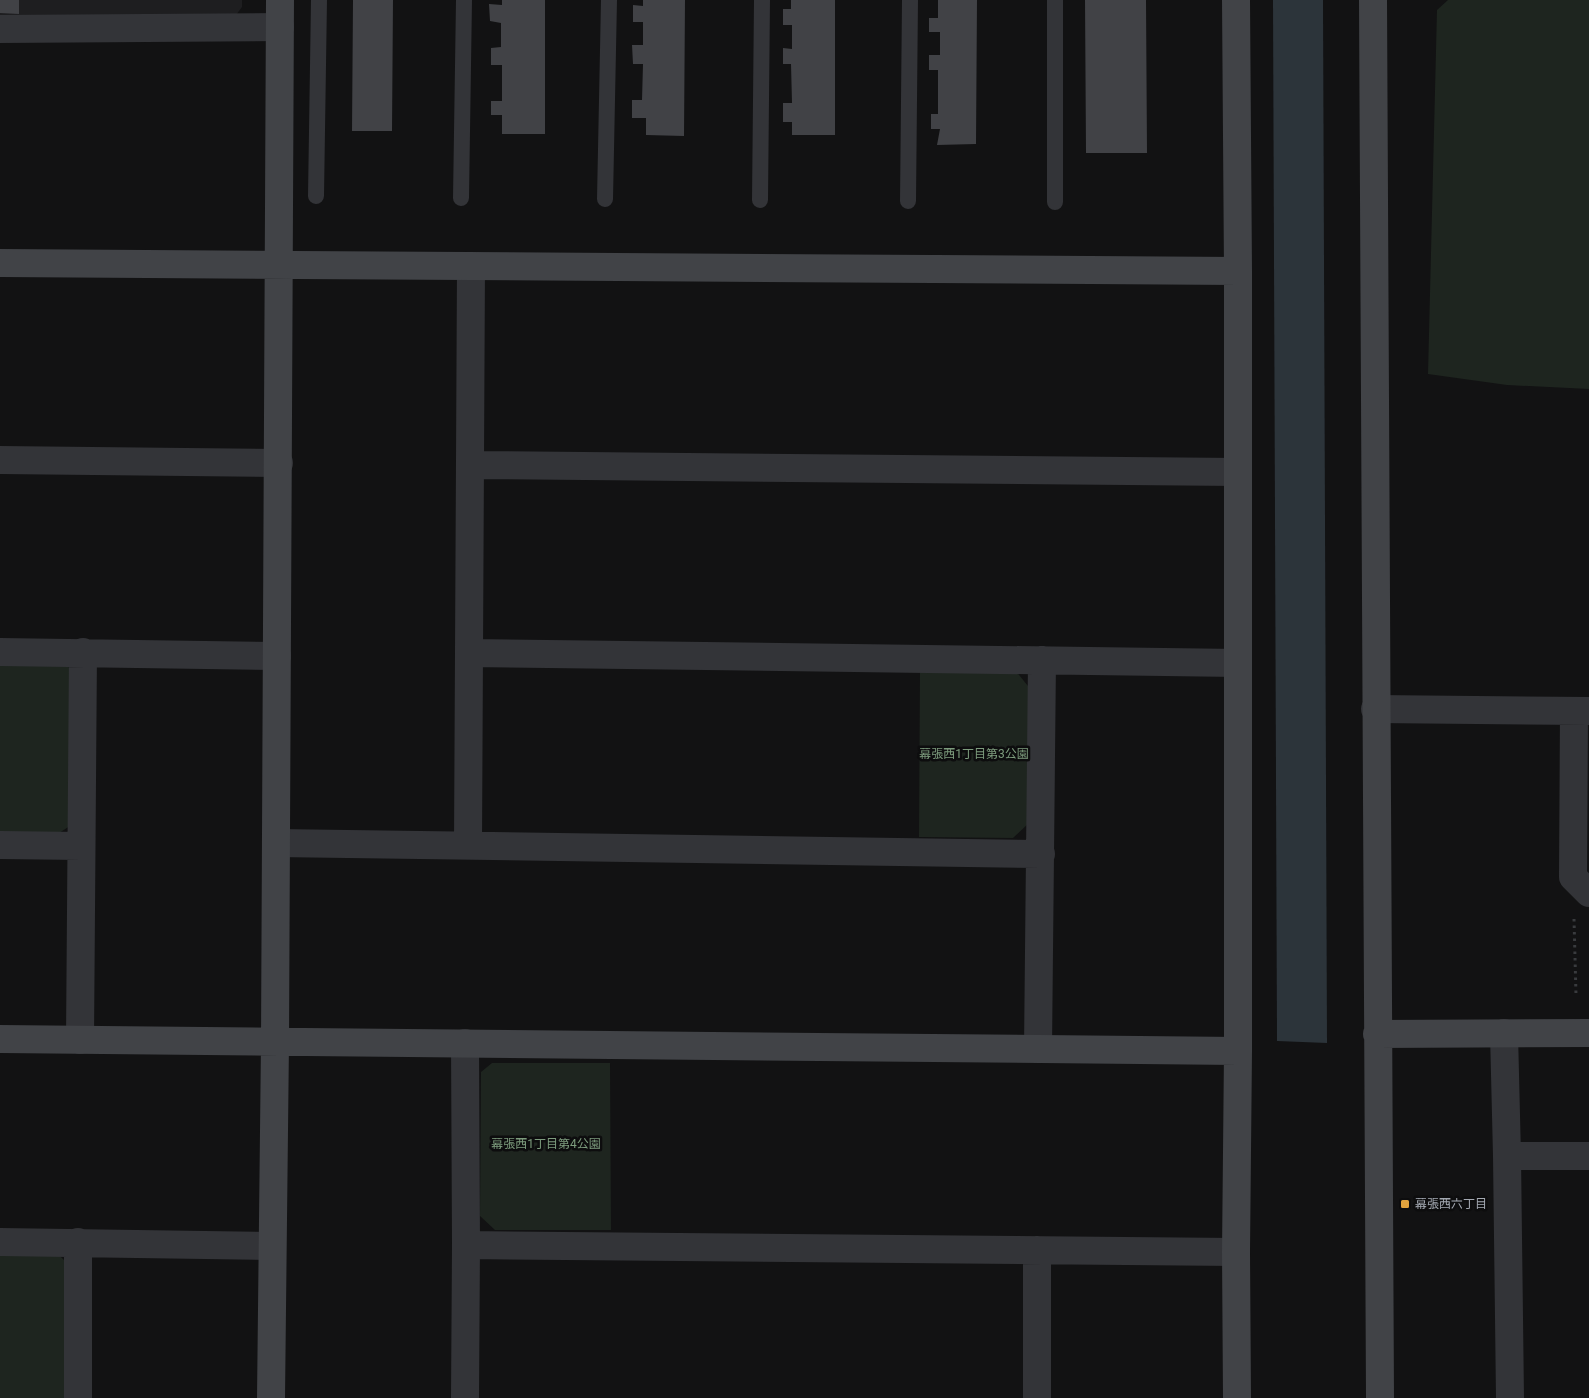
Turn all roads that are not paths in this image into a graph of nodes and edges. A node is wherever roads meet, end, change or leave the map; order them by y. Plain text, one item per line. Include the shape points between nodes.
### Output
1 (280, 0) edge
2 (319, 0) edge
3 (464, 0) edge
4 (608, 0) edge
5 (762, 0) edge
6 (910, 0) edge
7 (1055, 0) edge
8 (1236, 0) edge
9 (1373, 0) edge
10 (280, 27) junction
11 (0, 30) edge
12 (316, 196) dead end
13 (461, 198) dead end
14 (605, 199) dead end
15 (760, 200) dead end
16 (908, 201) dead end
17 (1055, 202) dead end
18 (0, 262) edge
19 (280, 265) junction
20 (471, 266) junction
21 (1238, 271) junction
22 (0, 460) edge
23 (279, 463) junction
24 (470, 465) junction
25 (1238, 472) junction
26 (0, 652) edge
27 (83, 652) junction
28 (469, 653) junction
29 (277, 656) junction
30 (1042, 660) junction
31 (1238, 662) junction
32 (1375, 709) junction
33 (1581, 711) edge
34 (276, 843) junction
35 (0, 845) edge
36 (468, 845) junction
37 (81, 846) junction
38 (1041, 854) junction
39 (1587, 891) edge
40 (1504, 1033) junction
41 (1589, 1033) edge
42 (1377, 1034) junction
43 (0, 1039) edge
44 (80, 1040) junction
45 (276, 1042) junction
46 (465, 1043) junction
47 (1038, 1049) junction
48 (1238, 1051) junction
49 (1507, 1156) junction
50 (1589, 1156) edge
51 (0, 1242) edge
52 (78, 1242) junction
53 (466, 1245) junction
54 (272, 1246) junction
55 (1037, 1250) junction
56 (1236, 1252) junction
57 (78, 1398) edge
58 (271, 1398) edge
59 (465, 1398) edge
60 (1038, 1398) edge
61 (1237, 1398) edge
62 (1380, 1398) edge
63 (1510, 1398) edge

1 - 10 street
2 - 12 lane
3 - 13 lane
4 - 14 lane
5 - 15 lane
6 - 16 lane
7 - 17 lane
8 - 21 street
9 - 32 street
10 - 11 street
10 - 19 street
18 - 19 street
19 - 20 street
19 - 23 street
20 - 21 street
20 - 24 street
21 - 25 street
22 - 23 street
23 - 29 street
24 - 25 street
24 - 28 street
25 - 31 street
26 - 27 street
27 - 29 street
27 - 37 street
28 - 30 street
28 - 36 street
29 - 34 street
30 - 31 street
30 - 38 street
31 - 48 street
32 - 33 street
32 - 42 street
33 - 39 street via 1573,877
34 - 36 street
34 - 45 street
35 - 37 street
36 - 38 street
37 - 44 street
38 - 47 street
40 - 41 street
40 - 42 street
40 - 49 street
42 - 62 street
43 - 44 street
44 - 45 street
45 - 46 street
45 - 54 street
46 - 47 street
46 - 53 street
47 - 48 street
48 - 56 street
49 - 50 street
49 - 63 street
51 - 52 street
52 - 54 street
52 - 57 street
53 - 55 street
53 - 59 street
54 - 58 street
55 - 56 street
55 - 60 street
56 - 61 street

